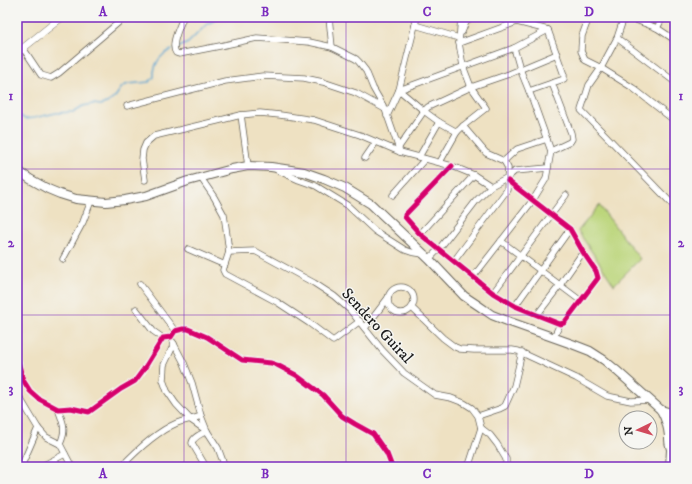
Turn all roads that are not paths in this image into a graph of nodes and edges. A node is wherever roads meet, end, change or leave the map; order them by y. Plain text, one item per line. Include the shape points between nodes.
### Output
1 (62, 17) edge
2 (125, 17) edge
3 (329, 17) edge
4 (417, 17) edge
5 (461, 17) edge
6 (473, 17) edge
7 (589, 17) edge
8 (624, 17) edge
9 (628, 17) edge
10 (663, 17) edge
11 (182, 20) dead end
12 (415, 24) junction
13 (657, 28) junction
14 (548, 30) junction
15 (617, 38) junction
16 (459, 40) junction
17 (675, 40) edge
18 (332, 48) junction
19 (514, 48) junction
20 (20, 51) edge
21 (557, 54) junction
22 (463, 66) junction
23 (601, 68) junction
24 (520, 69) junction
25 (675, 82) edge
26 (552, 83) junction
27 (471, 86) junction
28 (399, 90) junction
29 (529, 91) junction
30 (127, 106) dead end
31 (385, 109) junction
32 (424, 110) junction
33 (241, 115) junction
34 (387, 116) junction
35 (675, 121) edge
36 (439, 122) junction
37 (463, 126) junction
38 (457, 132) junction
39 (547, 139) junction
40 (376, 142) junction
41 (399, 149) junction
42 (551, 150) junction
43 (419, 157) junction
44 (365, 158) dead end
45 (425, 159) junction
46 (504, 161) junction
47 (440, 162) junction
48 (248, 166) junction
49 (452, 166) junction
50 (271, 167) junction
51 (548, 168) junction
52 (17, 170) edge
53 (474, 175) junction
54 (201, 178) junction
55 (508, 179) junction
56 (145, 180) dead end
57 (491, 186) junction
58 (393, 195) dead end
59 (566, 195) dead end
60 (533, 200) junction
61 (92, 201) junction
62 (675, 207) edge
63 (552, 215) junction
64 (570, 229) junction
65 (420, 234) junction
66 (501, 241) junction
67 (439, 249) junction
68 (188, 250) dead end
69 (229, 252) junction
70 (583, 252) junction
71 (426, 256) junction
72 (521, 256) junction
73 (64, 259) dead end
74 (454, 261) junction
75 (225, 265) junction
76 (541, 271) junction
77 (473, 277) junction
78 (140, 284) dead end
79 (560, 285) junction
80 (493, 293) junction
81 (388, 298) junction
82 (581, 301) junction
83 (515, 306) junction
84 (412, 308) junction
85 (136, 309) dead end
86 (537, 315) junction
87 (360, 322) junction
88 (560, 324) junction
89 (365, 328) junction
90 (175, 331) junction
91 (171, 337) junction
92 (554, 337) junction
93 (163, 338) junction
94 (174, 344) junction
95 (522, 352) junction
96 (17, 358) edge
97 (17, 393) edge
98 (649, 400) junction
99 (58, 409) junction
100 (661, 410) junction
101 (675, 414) edge
102 (201, 416) junction
103 (478, 416) junction
104 (191, 420) junction
105 (675, 422) edge
106 (38, 428) junction
107 (481, 428) junction
108 (207, 431) junction
109 (669, 436) junction
110 (60, 444) junction
111 (673, 453) edge
112 (65, 454) junction
113 (21, 467) edge
114 (40, 467) edge
115 (72, 467) edge
116 (121, 467) edge
117 (206, 467) edge
118 (225, 467) edge
119 (392, 467) edge
120 (467, 467) edge
121 (506, 467) edge
122 (670, 467) edge

1 - 20 street
2 - 20 street via 51,78 41,75
3 - 18 street
4 - 12 street
5 - 16 street
6 - 16 street via 466,22
7 - 23 street via 582,36 581,51 585,60
8 - 15 street
9 - 13 street
10 - 13 street
11 - 18 street via 174,45 174,50 179,54 257,38 310,42
12 - 16 street
12 - 28 street
13 - 17 street
14 - 16 street via 517,22
14 - 19 street
14 - 21 street
15 - 23 street
15 - 25 street
16 - 22 street
18 - 31 street via 360,62
19 - 22 street
19 - 24 street
21 - 24 street
21 - 26 street via 564,79
22 - 27 street
22 - 28 street
23 - 35 street via 633,88
23 - 62 street via 589,85 582,110
24 - 27 street
24 - 29 street
26 - 29 street
26 - 42 street via 572,139
27 - 32 street
27 - 37 street via 486,108
28 - 32 street
28 - 34 street
29 - 39 street
30 - 31 street via 225,81 263,76 304,78 323,82 356,93
31 - 34 street
32 - 36 street
32 - 41 street
33 - 40 street via 260,113 314,120
33 - 48 street
33 - 56 street via 154,136 143,150
34 - 41 street
36 - 38 street
36 - 43 street
37 - 38 street
37 - 46 street via 486,153
38 - 47 street
39 - 42 street
39 - 46 street via 518,149
40 - 41 street
40 - 44 street
41 - 43 street
42 - 51 street
43 - 45 street
45 - 47 street
45 - 58 street
46 - 55 street via 508,168
47 - 49 street
48 - 50 main road
48 - 54 main road
49 - 53 street
49 - 65 street via 405,215
50 - 71 street via 316,186 347,205 375,231 398,246
50 - 71 main road via 304,172 345,188 371,204
51 - 55 street via 515,171
51 - 60 street via 546,179
52 - 61 main road via 30,180 60,194
53 - 57 street
53 - 65 street
54 - 61 main road via 146,196 106,202
54 - 69 street via 224,215
55 - 57 street
55 - 60 street
55 - 74 street via 506,190
57 - 67 street via 476,201
59 - 63 street
60 - 63 street
60 - 66 street
61 - 73 street
63 - 64 street
63 - 72 street
64 - 70 street
64 - 76 street
65 - 67 street
66 - 72 street
66 - 77 street
67 - 71 street
67 - 74 street
68 - 75 street
69 - 75 street
69 - 87 street, Sendero Guiral via 255,251 269,258 334,296
70 - 79 street
70 - 82 street via 598,278
71 - 92 main road via 464,296 492,315
72 - 76 street
72 - 80 street
74 - 77 street
75 - 87 street via 225,274 277,302 333,341
76 - 79 street
76 - 83 street
77 - 80 street
78 - 90 street
79 - 82 street
79 - 86 street
80 - 83 street
81 - 84 street via 390,307 396,313 405,313
81 - 84 street via 395,288 406,288 413,293
81 - 89 street
82 - 88 street via 564,323
83 - 86 street
84 - 95 street via 454,347
85 - 93 street via 153,331
86 - 88 street
87 - 89 street, Sendero Guiral
88 - 92 street
89 - 103 street, Sendero Guiral via 382,350 408,376 435,395 464,403
90 - 91 street
90 - 119 street via 188,329 207,337 242,360 271,363 296,375 323,396 342,416 373,434 387,454
91 - 93 street
91 - 94 street
92 - 98 main road via 590,351 604,360
93 - 99 street via 135,381 92,411
94 - 102 street via 192,383
94 - 104 street via 164,365 163,380 176,404
95 - 98 street via 607,396 631,401
95 - 103 street via 514,386 505,406
96 - 99 street via 23,380 30,391
97 - 106 street
98 - 100 main road
99 - 110 street via 64,430
100 - 101 main road
100 - 109 main road via 666,418
102 - 104 street
102 - 108 street
103 - 107 street
104 - 108 street
104 - 116 street via 179,422 168,428 144,445
105 - 109 main road
106 - 110 street via 46,437
106 - 113 street
107 - 120 street
107 - 121 street via 498,446 506,459
108 - 117 street via 195,438 192,443
108 - 118 street via 218,448
109 - 111 main road
110 - 112 street
111 - 122 main road
112 - 114 street
112 - 115 street

